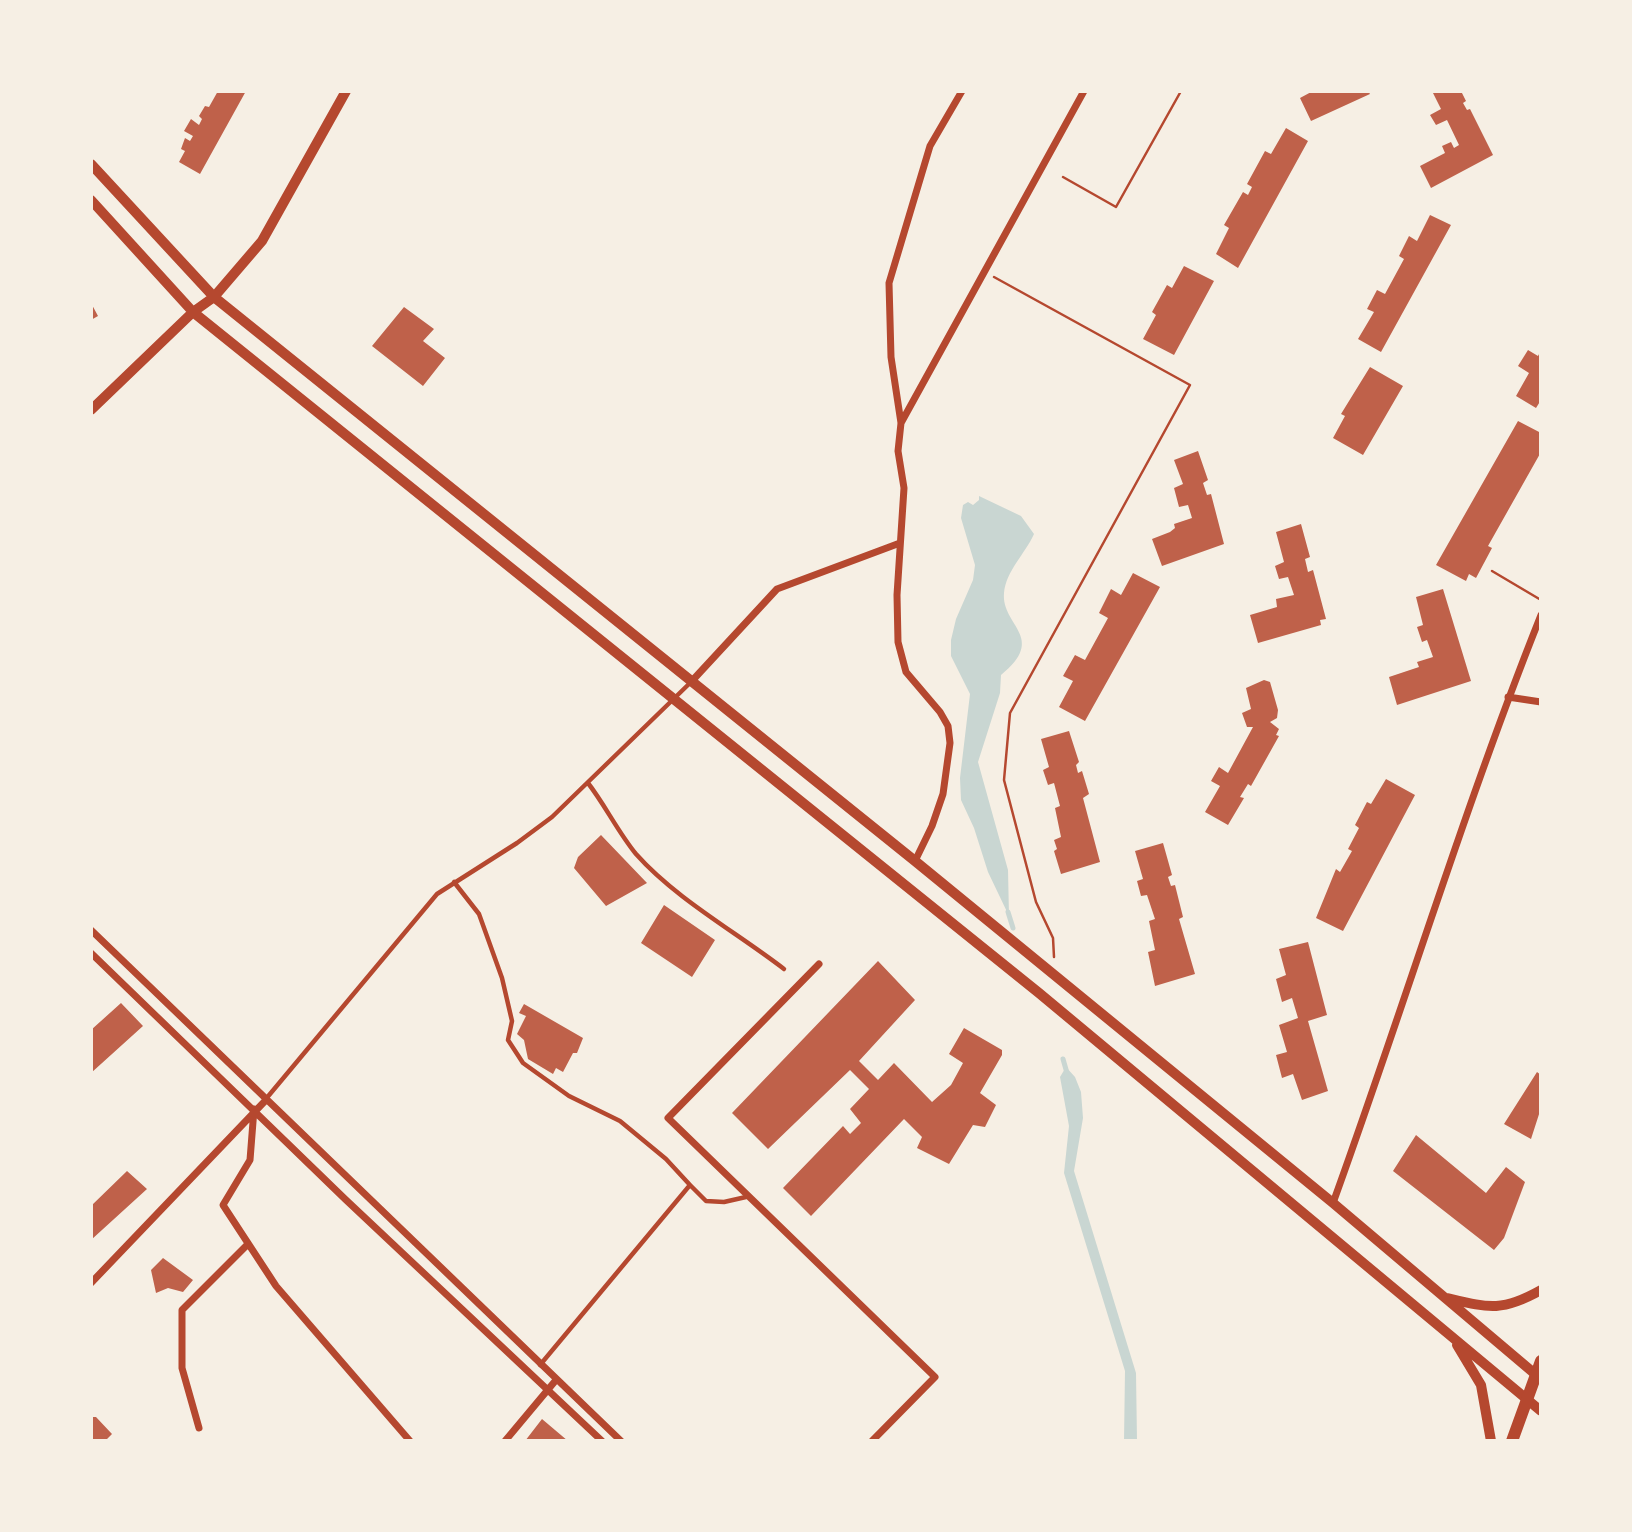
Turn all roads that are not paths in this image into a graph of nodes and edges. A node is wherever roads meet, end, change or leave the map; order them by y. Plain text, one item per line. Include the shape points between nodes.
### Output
1 (346, 91) edge
2 (962, 91) edge
3 (1084, 91) edge
4 (91, 164) edge
5 (91, 200) edge
6 (214, 297) junction
7 (193, 312) junction
8 (91, 410) edge
9 (901, 423) junction
10 (900, 543) junction
11 (1541, 615) edge
12 (690, 682) junction
13 (1508, 697) junction
14 (673, 699) junction
15 (1541, 702) edge
16 (588, 783) junction
17 (915, 861) junction
18 (454, 882) junction
19 (91, 930) edge
20 (91, 953) edge
21 (819, 964) dead end
22 (784, 969) dead end
23 (265, 1101) junction
24 (254, 1109) junction
25 (690, 1185) junction
26 (746, 1197) junction
27 (1333, 1203) junction
28 (248, 1244) junction
29 (91, 1283) edge
30 (1541, 1290) edge
31 (1445, 1297) junction
32 (1452, 1336) junction
33 (1541, 1362) edge
34 (540, 1365) junction
35 (1539, 1376) edge
36 (556, 1380) junction
37 (548, 1390) junction
38 (1526, 1398) junction
39 (1541, 1411) edge
40 (199, 1428) dead end
41 (410, 1441) edge
42 (505, 1441) edge
43 (603, 1441) edge
44 (621, 1441) edge
45 (872, 1441) edge
46 (1490, 1441) edge
47 (1512, 1441) edge

1 - 6 street via 262,241
2 - 9 street via 930,146 889,283 891,357
3 - 9 street
4 - 6 street
5 - 7 street
6 - 7 street
6 - 12 street
7 - 8 street
7 - 14 street
9 - 10 street via 898,451 904,488
10 - 12 street via 777,589
10 - 17 street via 898,642 906,672 940,712 950,743 943,794
11 - 13 street
12 - 14 lane
12 - 17 street
13 - 15 street
13 - 27 street
14 - 16 lane
14 - 32 street via 1039,993
16 - 18 lane via 517,844
16 - 22 lane via 635,852 677,894
17 - 27 street
18 - 23 lane via 413,920
18 - 25 lane via 479,914 510,1010 508,1040 523,1063 569,1097 620,1121
19 - 23 street
20 - 24 street
21 - 26 street via 668,1118
23 - 24 street
23 - 34 street
24 - 28 street via 250,1160 223,1205
24 - 29 street
24 - 37 street
25 - 26 lane via 706,1200
25 - 34 lane
26 - 45 street via 935,1377
27 - 31 street
28 - 40 street via 182,1310 182,1368
28 - 41 street via 276,1286
30 - 31 street via 1513,1305 1483,1306
31 - 35 street
32 - 38 street
32 - 46 street via 1481,1385
33 - 35 main road
34 - 36 street
35 - 38 main road
36 - 37 street
36 - 44 street
37 - 42 street
37 - 43 street
38 - 39 street
38 - 47 main road

